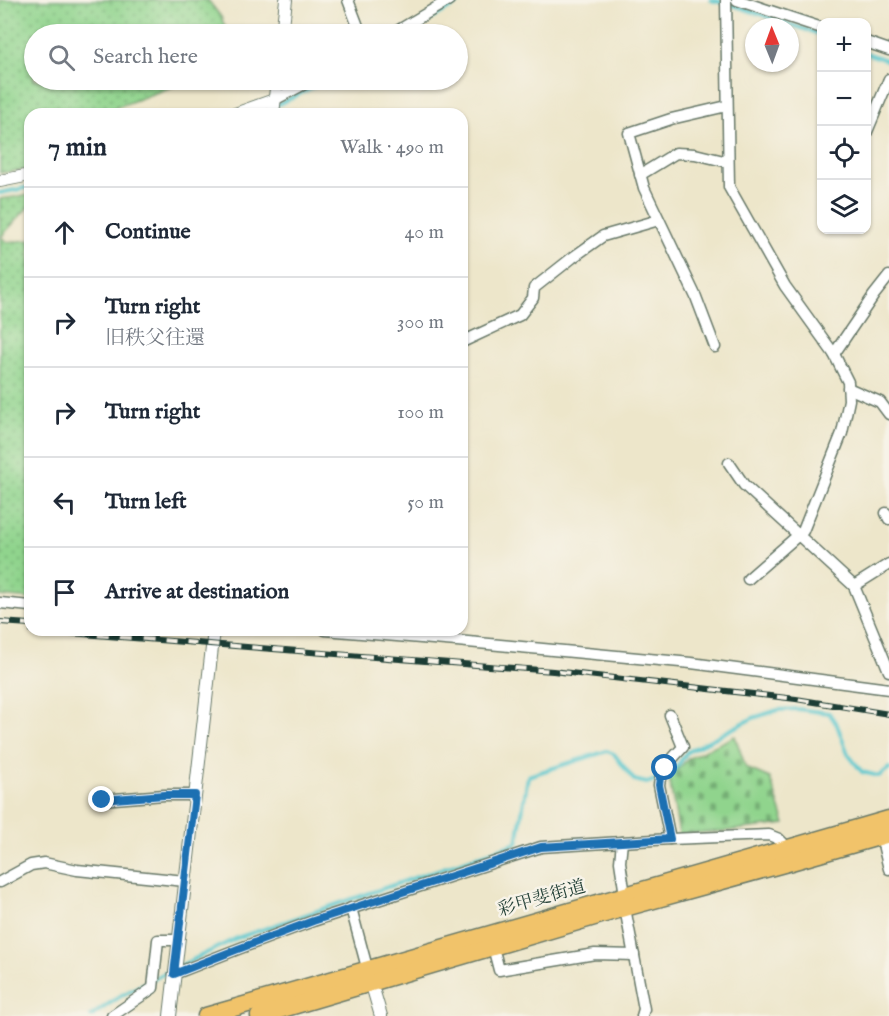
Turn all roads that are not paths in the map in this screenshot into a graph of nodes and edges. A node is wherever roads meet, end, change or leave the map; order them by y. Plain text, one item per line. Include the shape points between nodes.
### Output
1 (286, 0) edge
2 (348, 0) edge
3 (449, 0) edge
4 (737, 0) edge
5 (726, 6) edge
6 (283, 24) edge
7 (357, 24) edge
8 (409, 24) edge
9 (817, 26) edge
10 (871, 43) edge
11 (889, 50) edge
12 (889, 79) edge
13 (276, 90) edge
14 (293, 90) edge
15 (274, 100) junction
16 (728, 106) junction
17 (252, 108) edge
18 (273, 108) edge
19 (870, 126) edge
20 (728, 162) junction
21 (640, 175) junction
22 (24, 176) edge
23 (0, 181) edge
24 (659, 220) junction
25 (889, 276) edge
26 (468, 339) edge
27 (715, 347) dead end
28 (834, 354) junction
29 (848, 388) junction
30 (889, 414) edge
31 (729, 463) dead end
32 (798, 535) junction
33 (889, 564) edge
34 (748, 579) dead end
35 (854, 586) junction
36 (0, 603) edge
37 (24, 605) edge
38 (212, 636) edge
39 (397, 636) edge
40 (886, 653) edge
41 (889, 671) edge
42 (889, 688) edge
43 (670, 716) dead end
44 (195, 795) junction
45 (102, 800) dead end
46 (889, 819) edge
47 (885, 835) edge
48 (670, 839) junction
49 (622, 842) junction
50 (789, 849) junction
51 (889, 869) edge
52 (185, 881) junction
53 (0, 882) edge
54 (625, 901) junction
55 (351, 909) junction
56 (178, 940) junction
57 (491, 940) junction
58 (634, 955) junction
59 (174, 974) junction
60 (370, 976) junction
61 (211, 1015) edge
62 (112, 1016) edge
63 (170, 1016) edge
64 (259, 1016) edge
65 (381, 1016) edge
66 (642, 1016) edge

1 - 6 street
2 - 7 street
3 - 8 street
4 - 9 street
5 - 16 street
10 - 11 street
12 - 19 street
13 - 15 street
14 - 15 street
15 - 17 street
15 - 18 street
16 - 20 street
16 - 21 street via 628,133
20 - 21 street via 676,153
20 - 28 street via 729,187 785,286
21 - 24 street
22 - 23 street
24 - 26 street via 603,236 534,288 533,298 520,315
24 - 27 street
25 - 28 street
28 - 29 street
29 - 30 street via 879,402
29 - 32 street via 842,434
31 - 32 street via 744,485
32 - 34 street
32 - 35 street
33 - 35 street
35 - 40 street
36 - 37 street
38 - 44 street
39 - 42 street via 691,663
40 - 41 street
43 - 48 street via 683,747 665,768 659,785
44 - 45 street
44 - 52 street
46 - 50 highway, 彩甲斐街道
47 - 51 street
47 - 54 highway, 彩甲斐街道
48 - 49 street
48 - 50 street via 769,835
49 - 54 street via 620,862
49 - 55 street via 541,847
50 - 54 highway, 彩甲斐街道
52 - 53 street via 44,863 31,865
52 - 56 street
54 - 57 highway, 彩甲斐街道
54 - 58 street
55 - 59 street
55 - 60 street
56 - 59 street
56 - 62 street via 158,939 153,988
57 - 58 street via 499,970 595,954
57 - 60 highway, 彩甲斐街道
58 - 66 street
59 - 63 street
60 - 61 highway, 彩甲斐街道
60 - 64 highway, 彩甲斐街道
60 - 65 street

